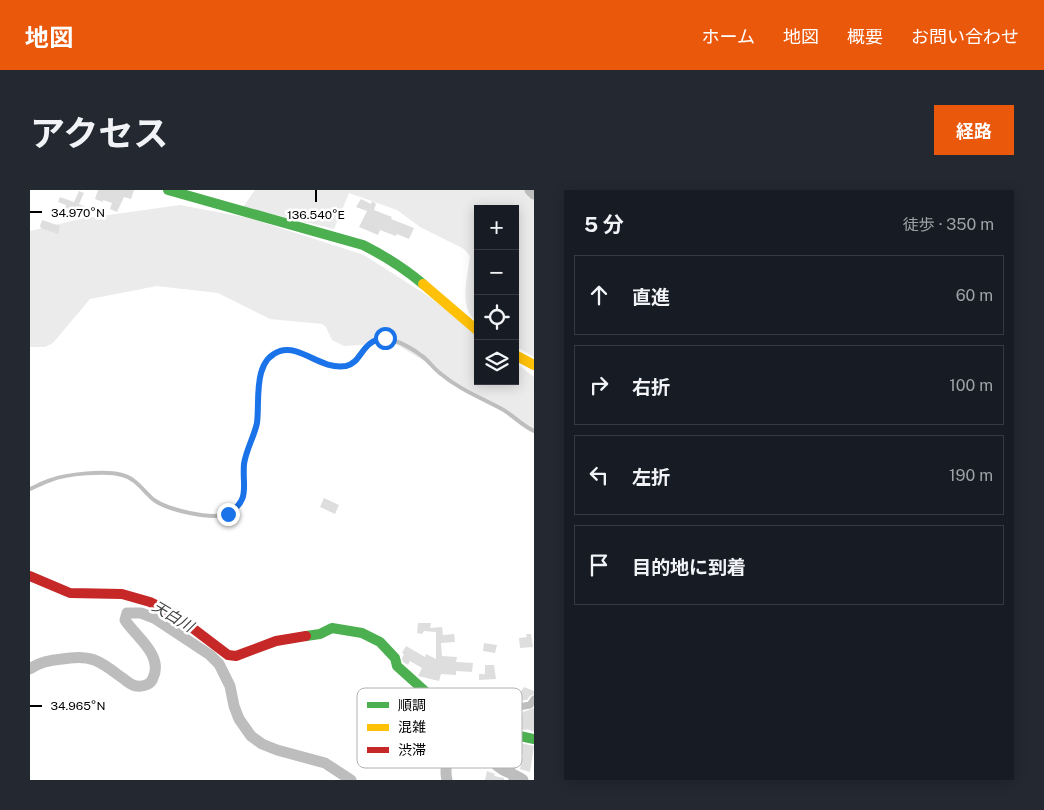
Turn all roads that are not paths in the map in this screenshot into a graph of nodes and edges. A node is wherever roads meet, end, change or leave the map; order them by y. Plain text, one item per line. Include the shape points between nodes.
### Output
1 (168, 190) edge
2 (474, 328) edge
3 (519, 356) edge
4 (534, 365) edge
5 (534, 431) edge
6 (30, 489) edge
7 (30, 576) edge
8 (421, 688) edge
9 (534, 699) edge
10 (522, 706) edge

1 - 2 street via 374,250 406,269
3 - 4 street
5 - 6 lane via 501,409 465,392 410,348 392,340 378,339 367,344 357,359 346,366 321,363 289,350 278,352 267,360 260,380 256,423 245,457 242,502 228,514 214,516 168,507 155,501 121,474 65,476
7 - 8 street via 75,594 138,597 169,612 228,655 236,656 276,641 320,634 332,628 362,633 380,642 395,658 397,666
9 - 10 street

